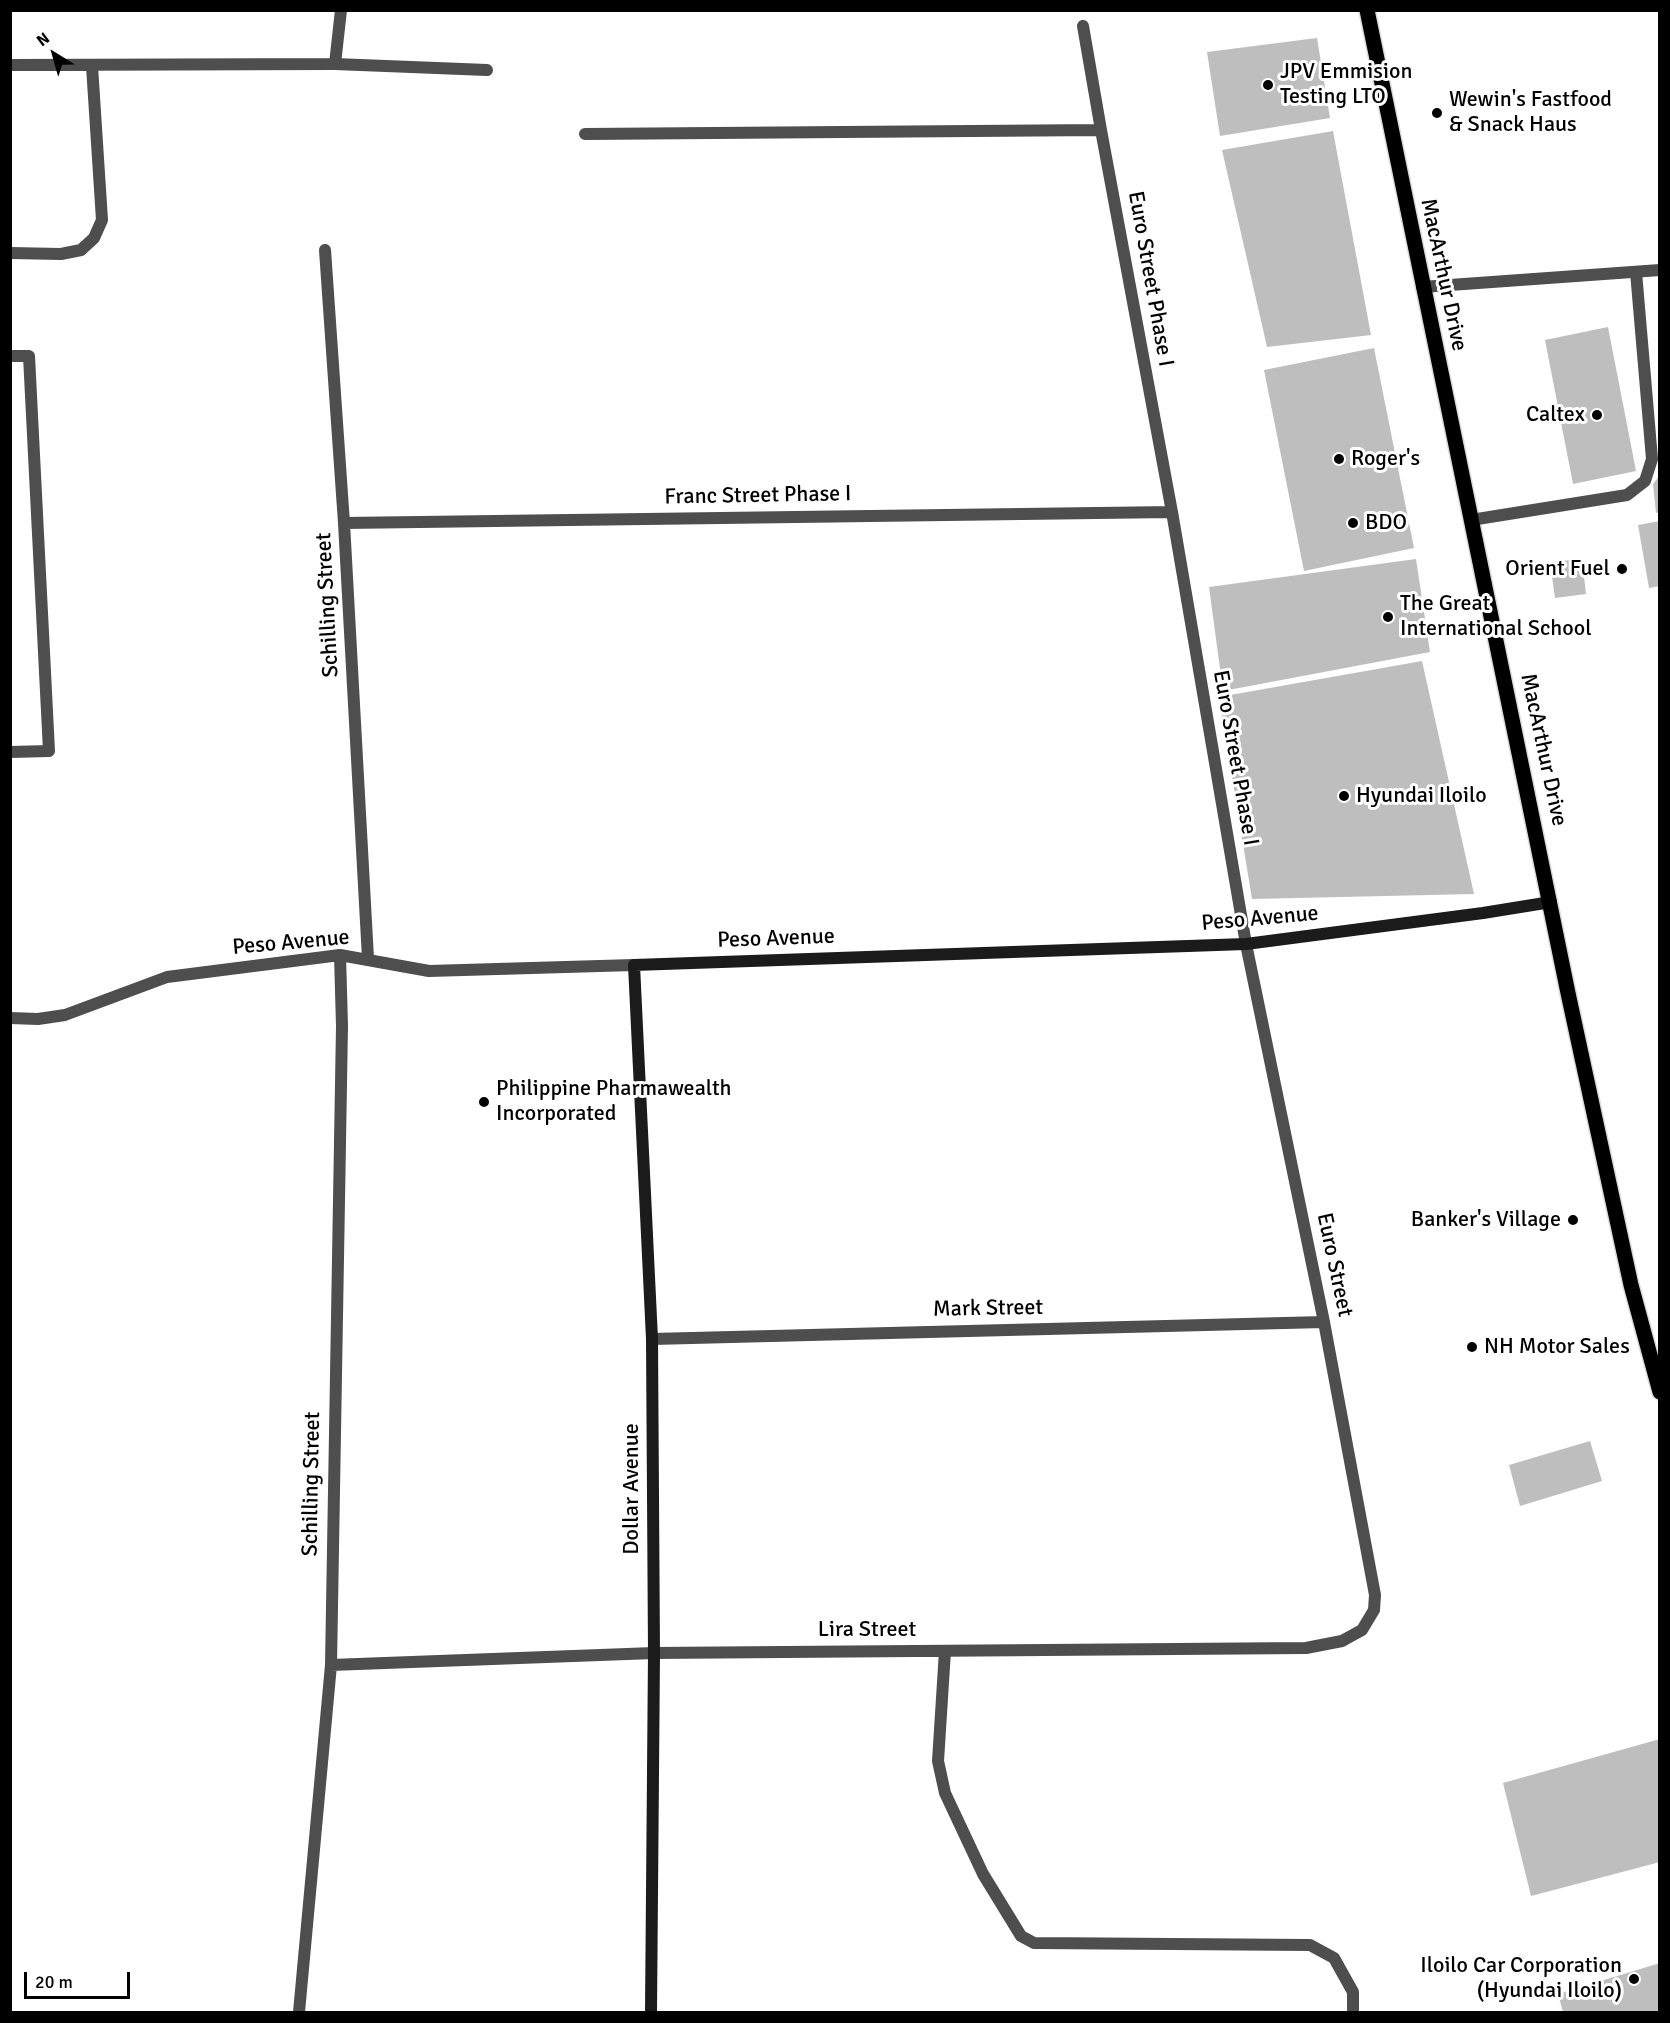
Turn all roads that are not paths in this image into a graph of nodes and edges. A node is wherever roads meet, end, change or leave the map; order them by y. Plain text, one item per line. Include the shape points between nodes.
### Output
1 (341, 10) edge
2 (1367, 10) edge
3 (1083, 26) dead end
4 (335, 64) junction
5 (10, 65) edge
6 (92, 66) junction
7 (487, 70) dead end
8 (1101, 130) junction
9 (585, 134) dead end
10 (325, 250) dead end
11 (10, 253) edge
12 (1659, 270) edge
13 (1636, 272) junction
14 (1422, 287) junction
15 (10, 356) edge
16 (1172, 512) junction
17 (1471, 520) junction
18 (344, 523) junction
19 (10, 752) edge
20 (1551, 902) junction
21 (1246, 945) junction
22 (340, 955) junction
23 (368, 958) junction
24 (634, 965) junction
25 (10, 1018) edge
26 (1324, 1322) junction
27 (652, 1339) junction
28 (1653, 1346) edge
29 (1659, 1392) edge
30 (1376, 1595) joint
31 (945, 1651) junction
32 (654, 1653) junction
33 (331, 1665) junction
34 (299, 2013) edge
35 (651, 2013) edge
36 (1353, 2013) edge

1 - 4 street
2 - 14 main road, MacArthur Drive
3 - 8 street, Euro Street Phase I
4 - 6 street
4 - 7 street
5 - 6 street
6 - 11 street via 102,220 94,238 81,250 61,254
8 - 9 street
8 - 16 street, Euro Street Phase I
10 - 18 street, Schilling Street
12 - 13 street
13 - 14 street
13 - 17 street via 1652,459 1645,482 1627,495
14 - 17 main road, MacArthur Drive
15 - 19 street via 29,356 50,751
16 - 18 street, Franc Street Phase I
16 - 21 street, Euro Street Phase I
17 - 20 main road, MacArthur Drive
18 - 23 street, Schilling Street
20 - 21 street, Peso Avenue
20 - 28 main road, MacArthur Drive via 1568,993
21 - 24 street, Peso Avenue
21 - 26 street, Euro Street
22 - 23 street, Peso Avenue
22 - 25 street, Peso Avenue via 175,975 65,1016
22 - 33 street, Schilling Street
23 - 24 street, Peso Avenue via 429,971
24 - 27 street, Dollar Avenue
26 - 27 street, Mark Street
26 - 30 street, Euro Street
27 - 32 street, Dollar Avenue
28 - 29 main road, MacArthur Drive
30 - 31 street, Lira Street via 1374,1610 1362,1630 1342,1641 1306,1648
31 - 32 street, Lira Street
31 - 36 street via 938,1761 945,1793 983,1874 1021,1936 1034,1943 1310,1945 1334,1959 1353,1992
32 - 33 street, Lira Street
32 - 35 street, Dollar Avenue
33 - 34 street, Schilling Street

